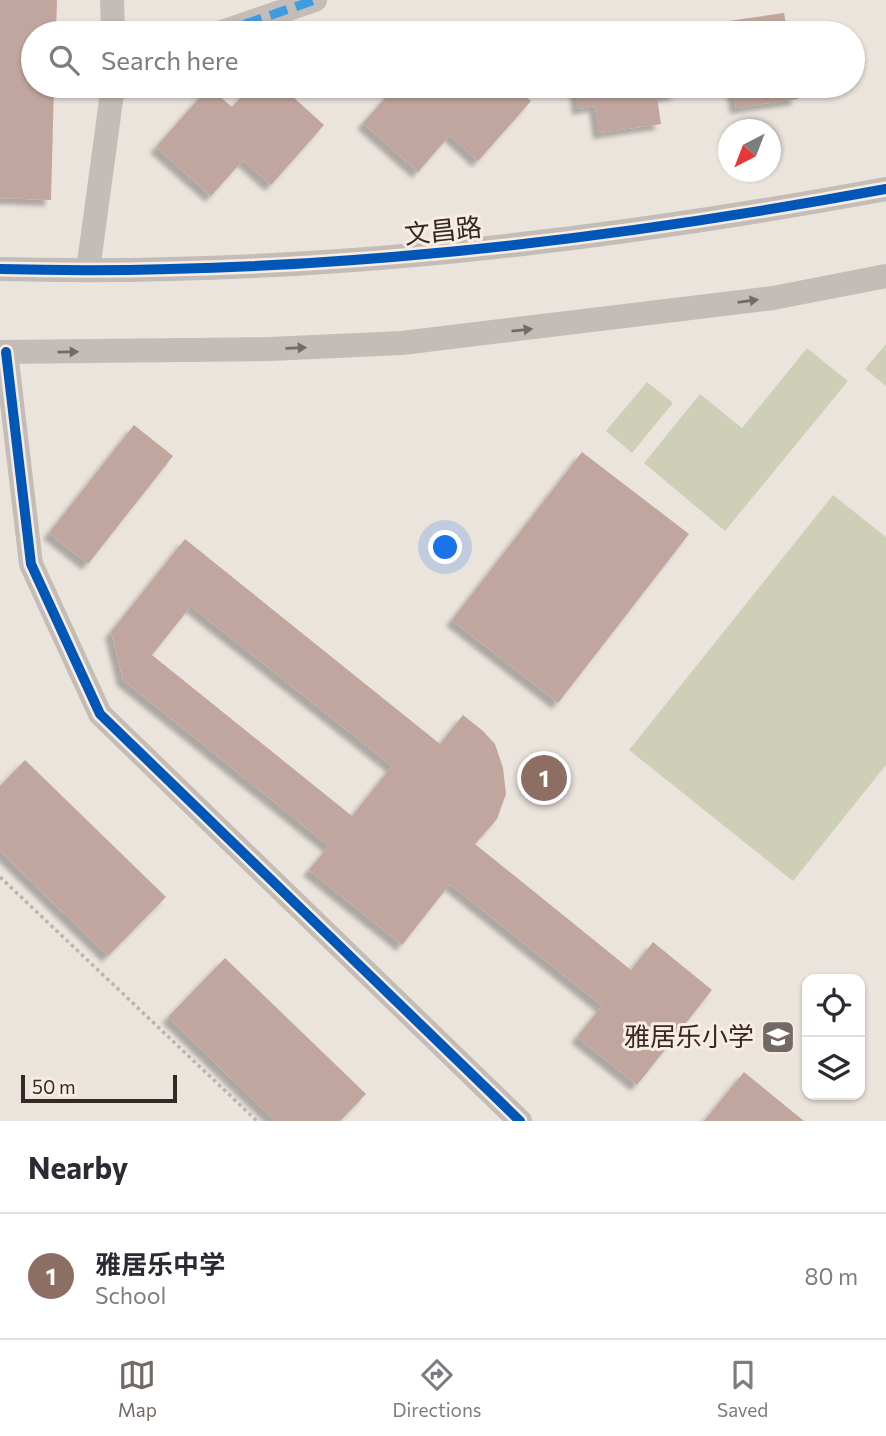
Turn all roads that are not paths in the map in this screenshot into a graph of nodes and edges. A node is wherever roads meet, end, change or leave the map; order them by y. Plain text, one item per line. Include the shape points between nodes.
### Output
1 (113, 0) edge
2 (315, 0) edge
3 (114, 21) edge
4 (254, 21) edge
5 (111, 98) edge
6 (886, 189) edge
7 (0, 269) edge
8 (88, 270) junction
9 (886, 276) edge
10 (3, 352) edge
11 (520, 1121) edge

1 - 3 street
2 - 4 street
5 - 8 street
6 - 8 street, 文昌路 via 771,211 463,252 339,264
7 - 8 street, 文昌路
10 -> 9 street via 402,344 760,300
10 - 11 street via 31,564 100,714

